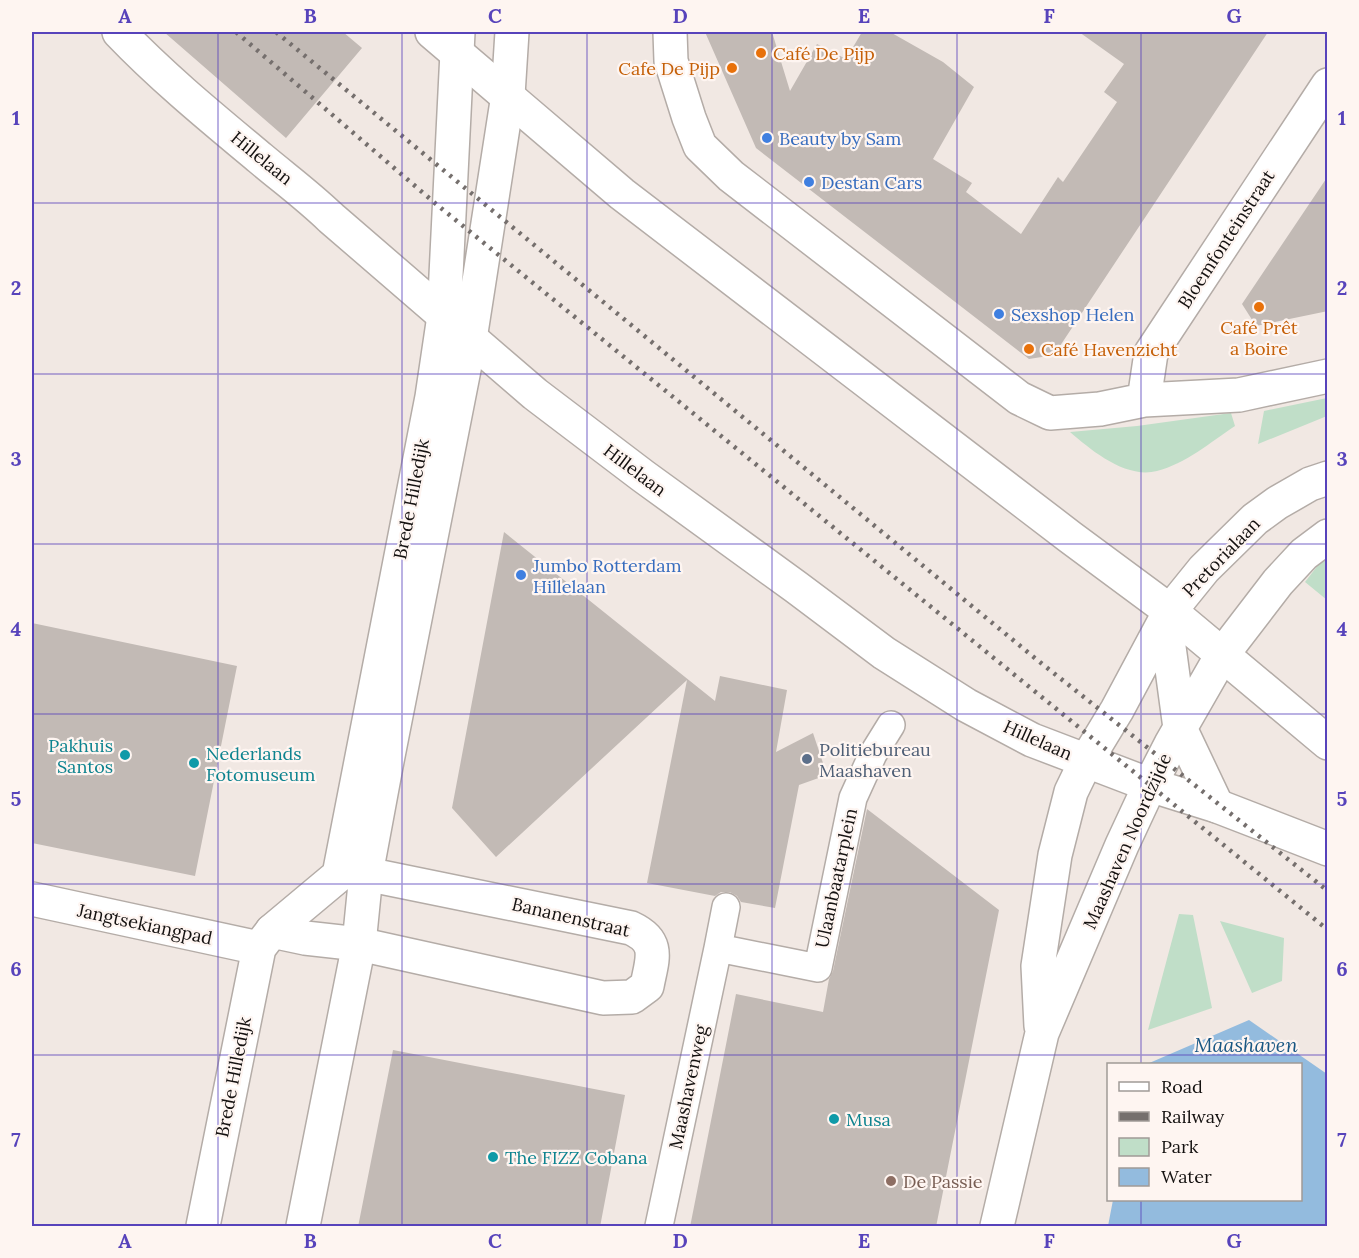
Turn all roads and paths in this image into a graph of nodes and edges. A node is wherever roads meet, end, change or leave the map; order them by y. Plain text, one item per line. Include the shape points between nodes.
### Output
1 (119, 32) edge
2 (432, 32) edge
3 (512, 32) edge
4 (458, 42) edge
5 (670, 46) edge
6 (1328, 85) edge
7 (508, 96) junction
8 (444, 316) junction
9 (470, 339) junction
10 (1328, 376) edge
11 (1144, 400) junction
12 (1328, 478) edge
13 (1328, 536) edge
14 (1170, 611) junction
15 (1217, 664) junction
16 (1172, 675) junction
17 (1117, 710) junction
18 (891, 725) dead end
19 (1180, 728) junction
20 (1328, 743) edge
21 (1086, 761) junction
22 (1150, 785) junction
23 (1217, 806) junction
24 (1328, 849) edge
25 (366, 874) junction
26 (32, 899) edge
27 (726, 907) dead end
28 (265, 939) junction
29 (359, 944) junction
30 (718, 948) junction
31 (1042, 1033) junction
32 (203, 1227) edge
33 (303, 1227) edge
34 (659, 1227) edge
35 (997, 1227) edge

1 - 8 street, Hillelaan via 146,60 302,190
2 - 4 street
3 - 7 street, Brede Hilledijk
4 - 7 street
4 - 8 street, Brede Hilledijk
5 - 11 street via 700,146 731,176 1019,398 1050,413
6 - 11 street, Bloemfonteinstraat via 1151,353
7 - 9 street, Brede Hilledijk
7 - 14 street via 622,194
8 - 9 street, Hillelaan
8 - 28 street, Brede Hilledijk via 432,398 339,875
9 - 21 street, Hillelaan via 634,470 884,653 966,705 1032,740
9 - 25 street, Brede Hilledijk
10 - 11 street via 1239,395
12 - 14 street, Pretorialaan via 1277,502 1255,519 1204,569
13 - 15 street via 1304,554 1278,582
14 - 15 street
14 - 16 street, Pretorialaan
14 - 17 street, Maashaven Noordzijde
15 - 16 street
15 - 19 street, Maashaven Noordzijde
15 - 20 street
16 - 17 street via 1133,694
16 - 19 street, Pretorialaan
17 - 21 street, Maashaven Noordzijde
18 - 30 street, Ulaanbaatarplein via 853,798 818,968
19 - 22 street, Maashaven Noordzijde
19 - 23 street, Pretorialaan
21 - 22 street, Hillelaan
21 - 31 street, Maashaven Noordzijde via 1071,792 1055,855 1038,966
22 - 23 street, Hillelaan
22 - 31 street, Maashaven Noordzijde
23 - 24 street, Hillelaan
25 - 29 street, Brede Hilledijk
25 - 29 street, Bananenstraat via 631,928 644,934 653,956 646,986 632,997 603,999
26 - 28 street, Jangtsekiangpad
27 - 30 street
28 - 29 street via 305,938
28 - 32 street, Brede Hilledijk
29 - 33 street, Brede Hilledijk
30 - 34 street, Maashavenweg
31 - 35 street, Maashaven Noordzijde

